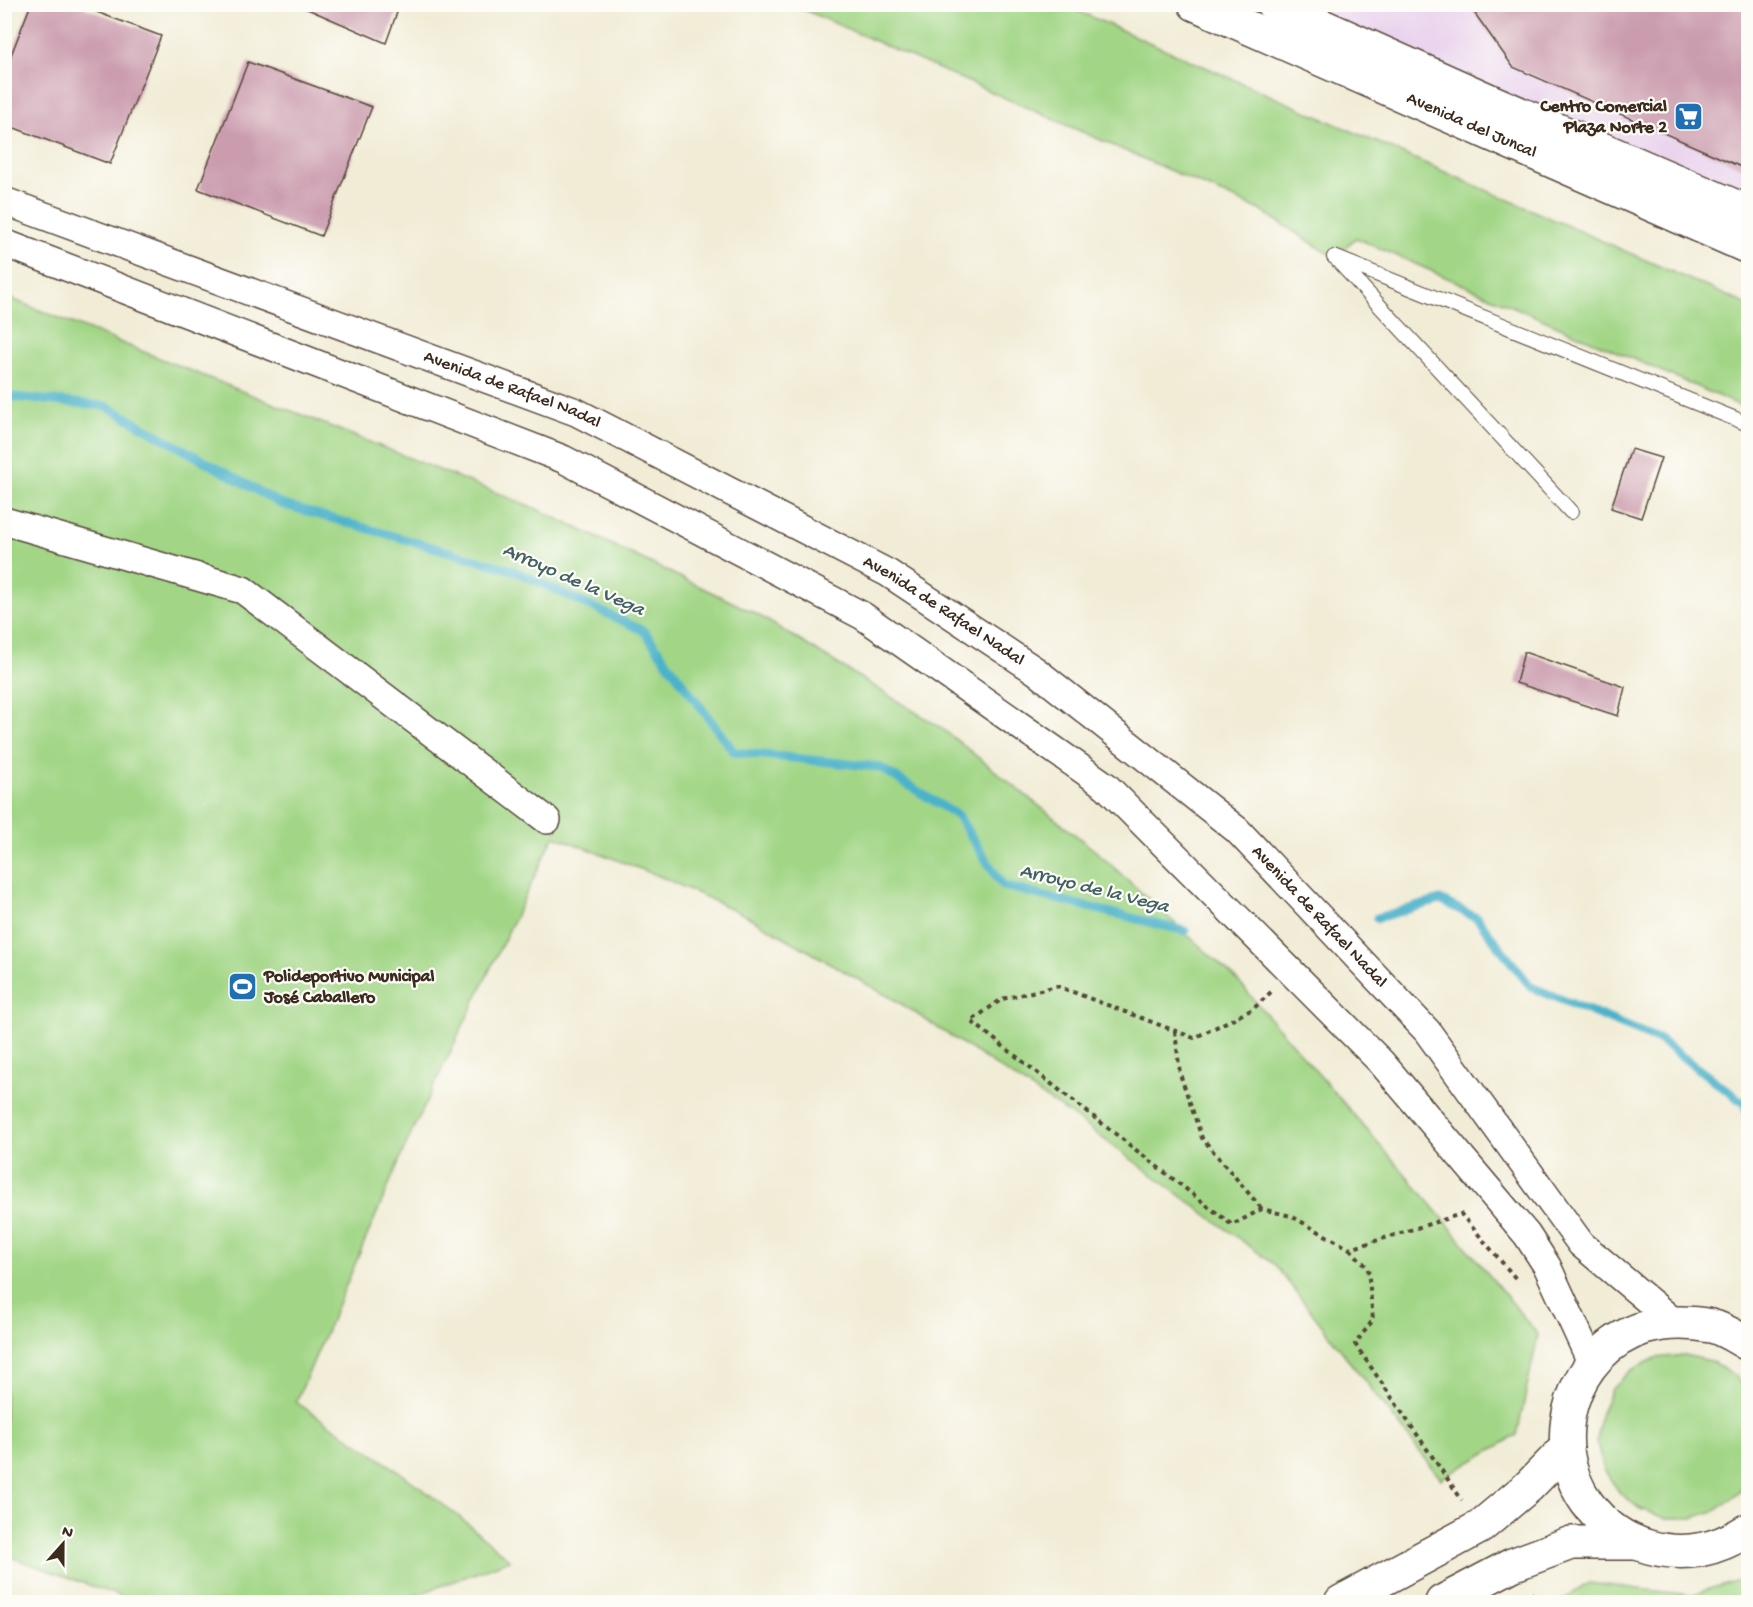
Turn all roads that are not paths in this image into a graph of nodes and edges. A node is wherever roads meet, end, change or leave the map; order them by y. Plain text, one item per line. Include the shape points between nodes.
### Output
1 (1195, 4) edge
2 (1273, 4) edge
3 (4, 201) edge
4 (1749, 212) edge
5 (4, 243) edge
6 (1749, 247) edge
7 (1749, 424) edge
8 (1571, 512) dead end
9 (4, 521) edge
10 (547, 820) dead end
11 (1674, 1322) junction
12 (1749, 1344) edge
13 (1592, 1364) junction
14 (1566, 1448) junction
15 (1749, 1530) edge
16 (1636, 1543) junction
17 (1341, 1602) edge
18 (1442, 1602) edge

1 - 6 street, Avenida del Juncal
2 - 4 street, Avenida del Juncal
3 - 11 street, Avenida de Rafael Nadal via 576,412 888,573 1036,671 1237,830 1427,1031 1581,1244
5 - 13 street via 563,459 863,616 1106,786 1381,1062 1527,1235 1547,1266
7 - 8 lane via 1334,257
9 - 10 street via 243,590
11 - 12 street via 1713,1326
11 - 13 street via 1643,1328 1615,1342
13 - 14 street via 1576,1389 1567,1418
14 - 16 street via 1581,1495 1614,1531
14 - 17 street via 1480,1527
15 - 16 street via 1730,1542 1699,1551 1667,1552
16 - 18 street via 1571,1543 1512,1565

